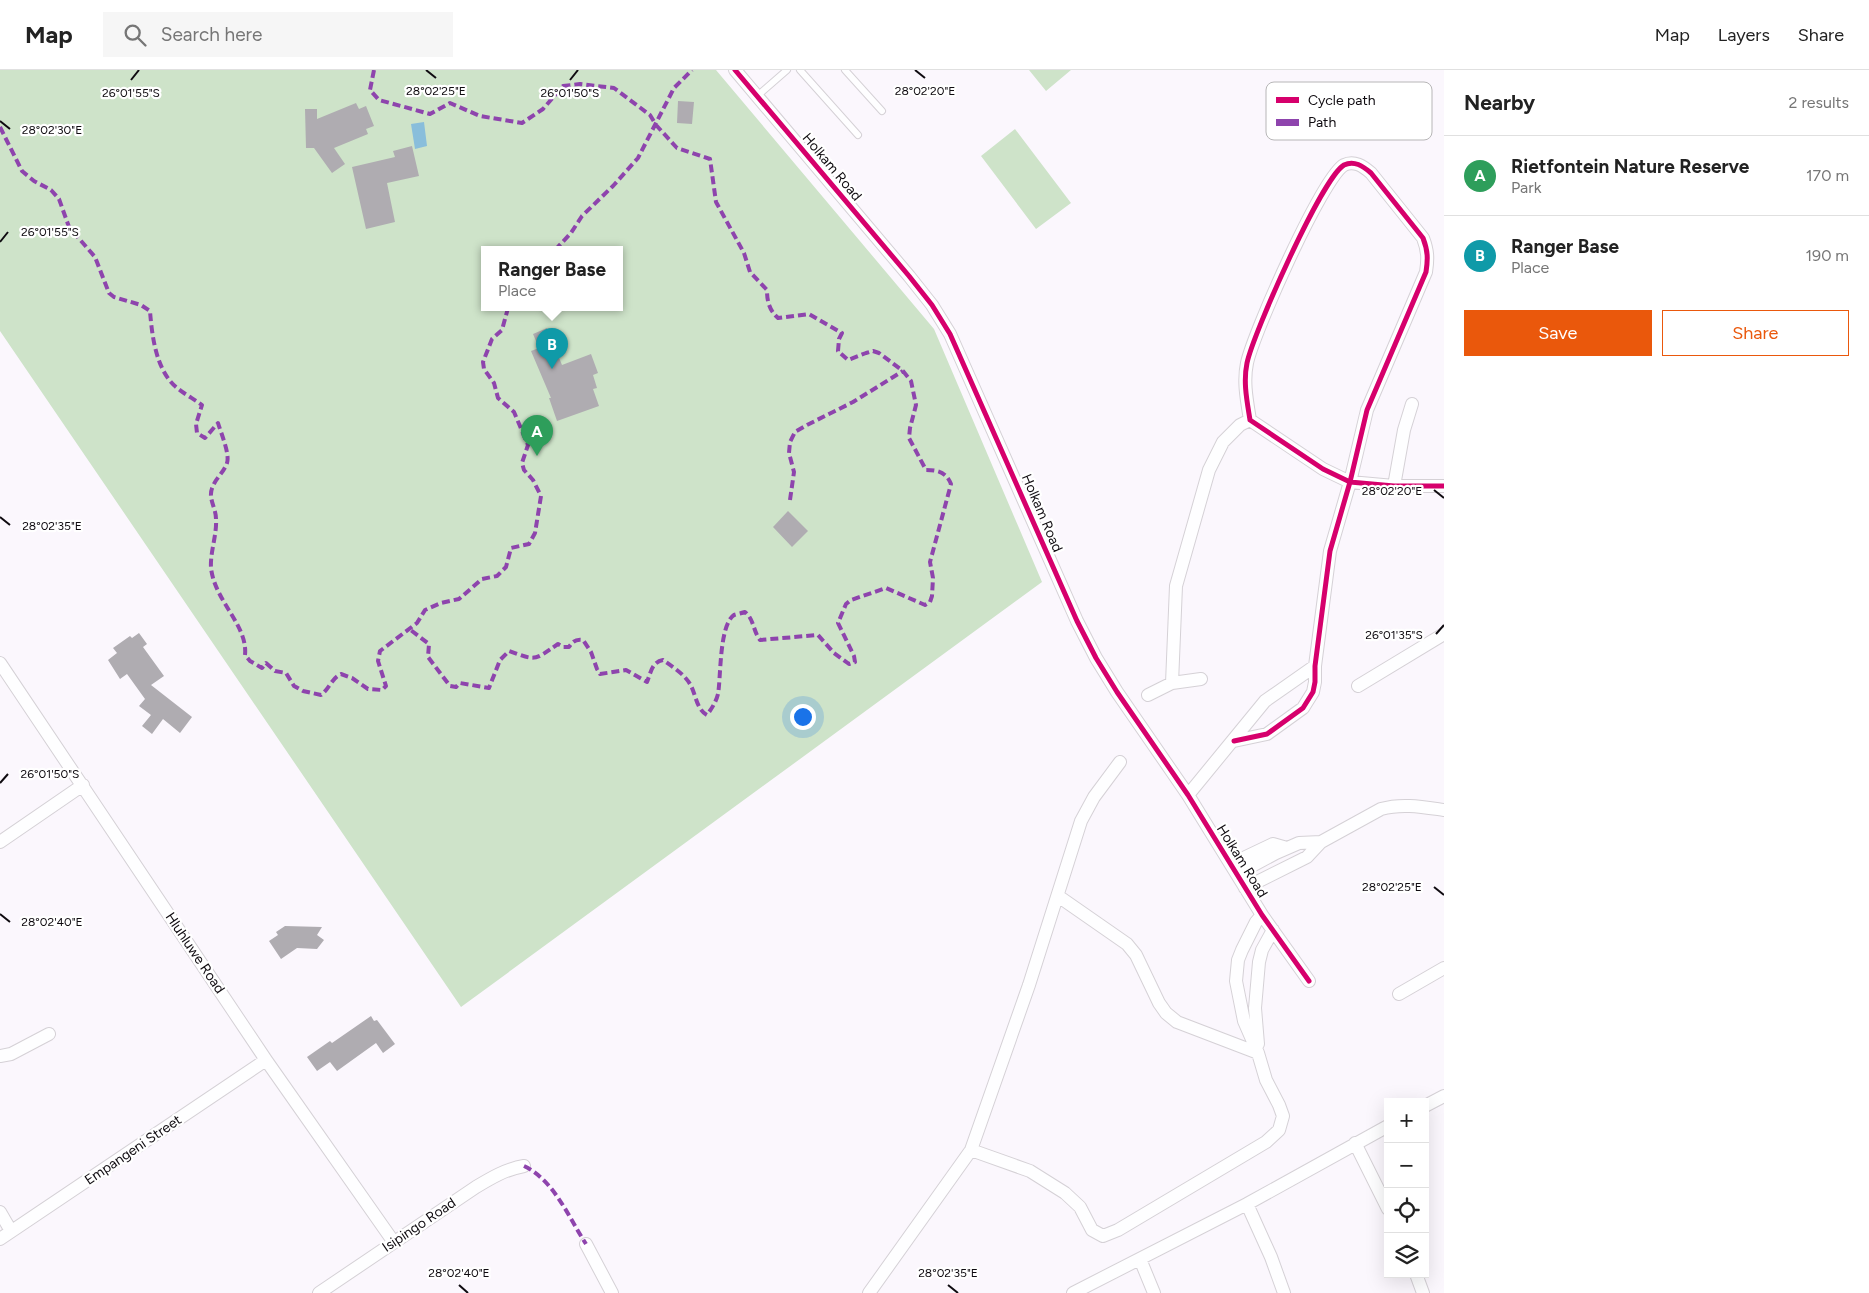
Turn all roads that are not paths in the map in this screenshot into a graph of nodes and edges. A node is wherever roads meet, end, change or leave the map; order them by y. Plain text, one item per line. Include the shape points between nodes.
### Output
1 (735, 70) edge
2 (787, 70) edge
3 (800, 70) edge
4 (845, 70) edge
5 (756, 96) junction
6 (882, 112) dead end
7 (858, 136) dead end
8 (1412, 404) dead end
9 (1250, 420) junction
10 (1350, 482) junction
11 (1394, 486) junction
12 (1444, 486) edge
13 (1444, 634) edge
14 (0, 663) edge
15 (1314, 666) junction
16 (1201, 679) dead end
17 (1172, 683) junction
18 (1358, 686) dead end
19 (1148, 695) dead end
20 (1234, 741) junction
21 (1120, 762) dead end
22 (83, 785) junction
23 (1188, 795) junction
24 (1444, 810) edge
25 (0, 842) edge
26 (1322, 842) junction
27 (1234, 869) junction
28 (1245, 888) junction
29 (1058, 896) junction
30 (1262, 915) junction
31 (1273, 930) junction
32 (1444, 968) edge
33 (1309, 981) dead end
34 (1399, 994) dead end
35 (49, 1034) dead end
36 (1258, 1053) junction
37 (0, 1056) edge
38 (266, 1060) junction
39 (1444, 1096) edge
40 (1429, 1104) edge
41 (1384, 1128) edge
42 (1355, 1143) junction
43 (971, 1150) junction
44 (524, 1166) dead end
45 (1384, 1201) edge
46 (1247, 1204) junction
47 (0, 1212) edge
48 (11, 1231) junction
49 (0, 1239) edge
50 (393, 1241) junction
51 (586, 1244) dead end
52 (1140, 1259) junction
53 (1417, 1278) edge
54 (319, 1293) edge
55 (612, 1293) edge
56 (869, 1293) edge
57 (1072, 1293) edge
58 (1154, 1293) edge
59 (1284, 1293) edge
60 (1423, 1293) edge

1 - 5 street, Holkam Road
2 - 5 lane
3 - 7 lane
4 - 6 lane
5 - 23 street, Holkam Road via 909,276 950,334 1080,629 1117,692
8 - 11 street
9 - 10 street via 1323,469
9 - 10 street via 1246,365 1255,335 1304,227 1330,179 1344,165 1361,165 1416,228 1428,249 1428,259 1426,272 1367,410
9 - 17 street via 1223,442 1209,470 1176,586
10 - 11 street
10 - 15 street via 1330,551
11 - 12 street
13 - 18 street
14 - 22 street, Hluhluwe Road
15 - 20 street via 1265,701
15 - 20 street via 1313,692 1303,708 1267,734
16 - 17 street
17 - 19 street
20 - 23 street
21 - 29 street via 1081,821
22 - 25 street
22 - 38 street, Hluhluwe Road
23 - 27 street, Holkam Road
24 - 26 street via 1392,806
26 - 27 street via 1300,843 1287,848 1274,844
26 - 28 street via 1307,857
27 - 28 street, Holkam Road
28 - 30 street, Holkam Road
29 - 36 street via 1127,944 1136,955 1159,1003 1177,1022
29 - 43 street
30 - 31 street, Holkam Road
30 - 36 street via 1238,960 1236,981 1244,1021
31 - 33 street, Holkam Road
31 - 36 street via 1259,962 1255,1008
32 - 34 street
35 - 37 street
36 - 43 street via 1266,1080 1283,1116 1279,1130 1266,1142 1103,1236 1092,1230 1080,1207 1065,1193 1030,1171
38 - 48 street, Empangeni Street
38 - 50 street, Hluhluwe Road
39 - 40 street
41 - 42 street
42 - 45 street
42 - 46 street
43 - 56 street
44 - 50 street, Isipingo Road via 476,1186
46 - 52 street
46 - 59 street
47 - 48 street
48 - 49 street, Empangeni Street
50 - 54 street, Isipingo Road
51 - 55 street
52 - 57 street
52 - 58 street
53 - 60 street

